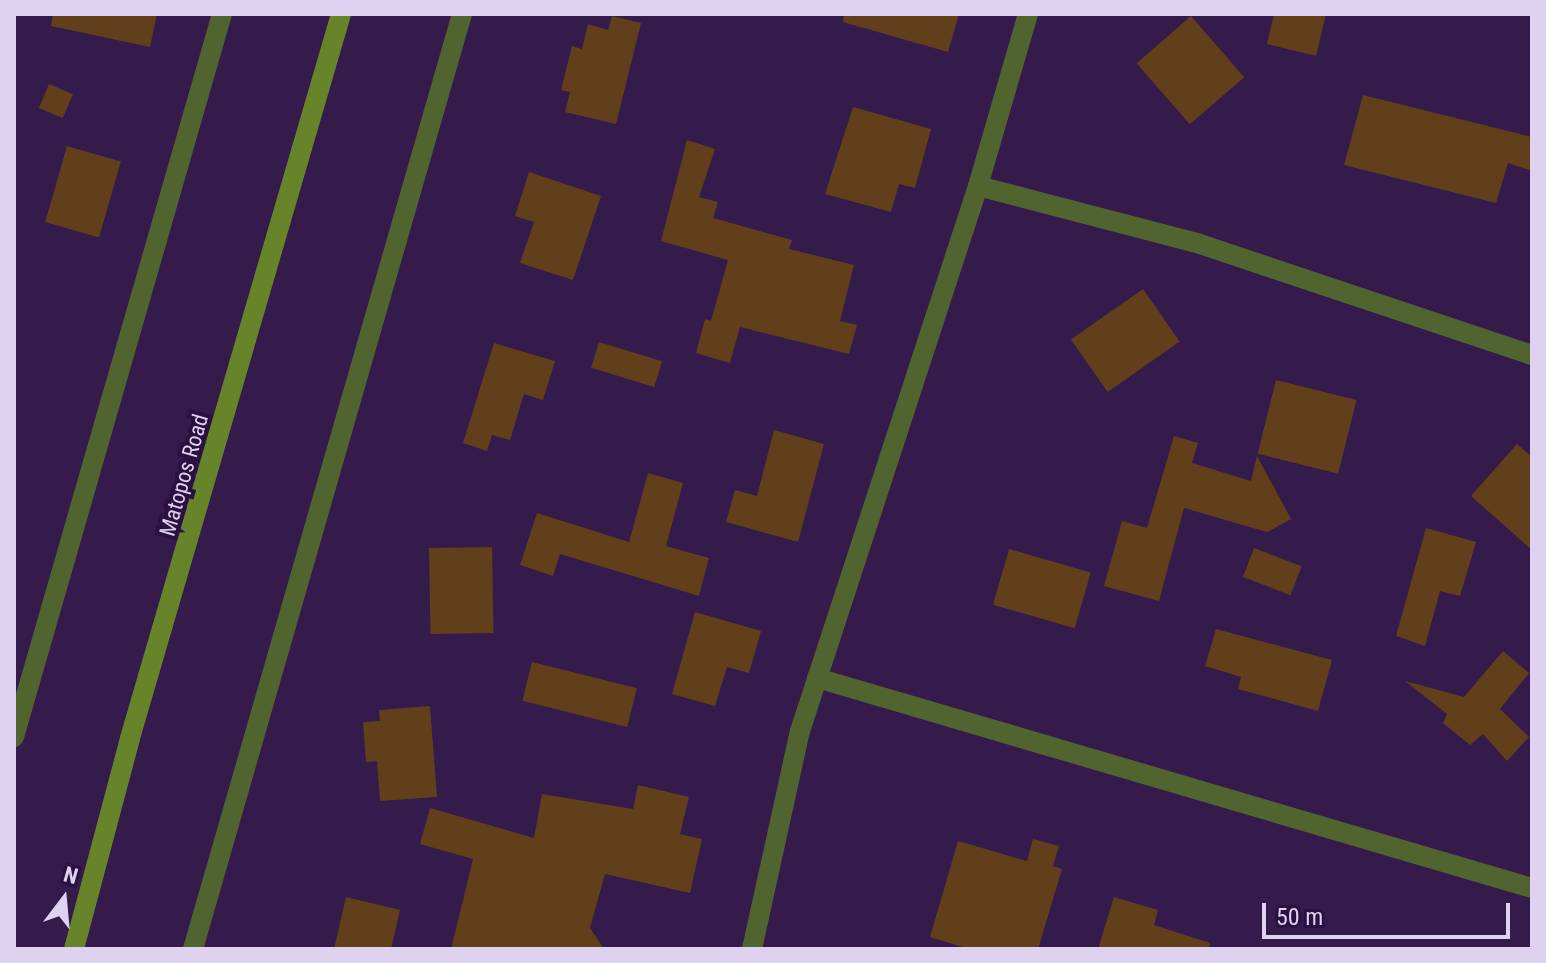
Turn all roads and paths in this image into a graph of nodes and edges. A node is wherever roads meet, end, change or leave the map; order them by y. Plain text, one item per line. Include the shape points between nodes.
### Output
1 (222, 14) edge
2 (341, 14) edge
3 (462, 14) edge
4 (1028, 14) edge
5 (978, 186) junction
6 (1532, 355) edge
7 (817, 678) junction
8 (14, 737) edge
9 (1532, 888) edge
10 (74, 949) edge
11 (193, 949) edge
12 (752, 949) edge

1 - 8 street
2 - 10 main road, Matopos Road via 130,738
3 - 11 street
4 - 5 street
5 - 6 street via 1215,249
5 - 7 street
7 - 9 street
7 - 12 street via 800,731

